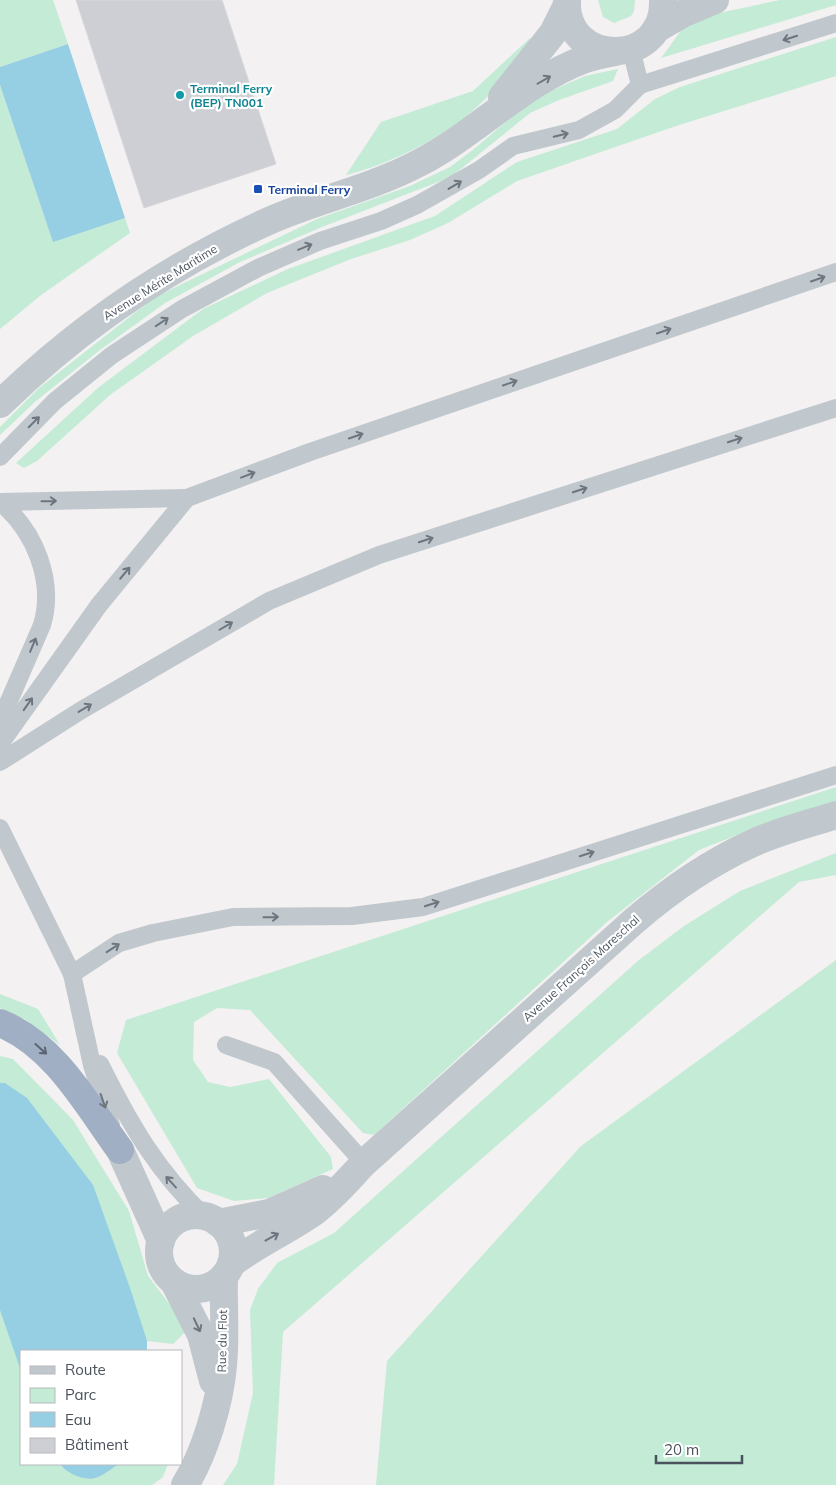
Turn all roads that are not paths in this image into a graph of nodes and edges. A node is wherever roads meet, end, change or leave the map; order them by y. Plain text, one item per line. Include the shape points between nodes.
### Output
1 (663, 0) edge
2 (715, 0) edge
3 (567, 3) edge
4 (836, 23) edge
5 (656, 29) junction
6 (623, 50) junction
7 (640, 85) junction
8 (475, 127) junction
9 (836, 272) edge
10 (0, 404) edge
11 (836, 408) edge
12 (0, 457) edge
13 (187, 498) junction
14 (4, 505) edge
15 (0, 722) edge
16 (0, 744) edge
17 (0, 762) edge
18 (836, 775) edge
19 (836, 814) edge
20 (0, 828) edge
21 (72, 974) junction
22 (0, 1023) edge
23 (86, 1037) junction
24 (226, 1045) dead end
25 (120, 1150) junction
26 (361, 1167) junction
27 (212, 1220) junction
28 (161, 1241) junction
29 (227, 1270) junction
30 (174, 1282) junction
31 (215, 1405) junction
32 (185, 1485) edge

1 - 5 street via 662,15
2 - 5 street
3 - 6 street via 570,20 581,38 594,47
3 - 8 street, Avenue Mérite Maritime via 544,46
4 -> 7 lane
5 - 6 street via 645,41
6 - 7 lane
8 -> 6 street, Avenue Mérite Maritime via 557,73 585,59
12 -> 7 lane via 73,385 182,309 278,258 417,206 480,170 513,146 587,127 615,110
8 - 10 street, Avenue Mérite Maritime via 419,164 272,220 200,255 92,325
13 -> 9 lane via 310,452
17 -> 11 lane via 80,711 278,597 379,555
14 -> 13 lane
16 -> 13 lane via 98,605
15 -> 14 lane via 42,626 47,594 40,560 32,542
21 -> 18 lane via 119,943 233,917 352,916 423,907
19 - 26 street, Avenue François Mareschal via 754,842 718,860 668,893
20 - 21 lane
21 - 23 lane
22 -> 25 highway via 19,1032 48,1056
23 -> 25 lane via 96,1082
27 -> 23 lane via 167,1178 150,1155
24 - 26 lane via 274,1062
25 - 28 street
26 - 27 street, Avenue François Mareschal via 285,1207 239,1220
29 -> 26 street, Avenue François Mareschal via 250,1250 314,1212 337,1194
27 - 28 street via 191,1216 178,1220
27 - 29 street via 231,1241
28 - 30 street via 159,1255 162,1268
29 - 30 street via 214,1285 200,1289
29 - 31 street, Rue du Flot via 223,1365
30 -> 31 street, Rue du Flot via 201,1335 213,1380
31 - 32 street, Rue du Flot via 202,1451

